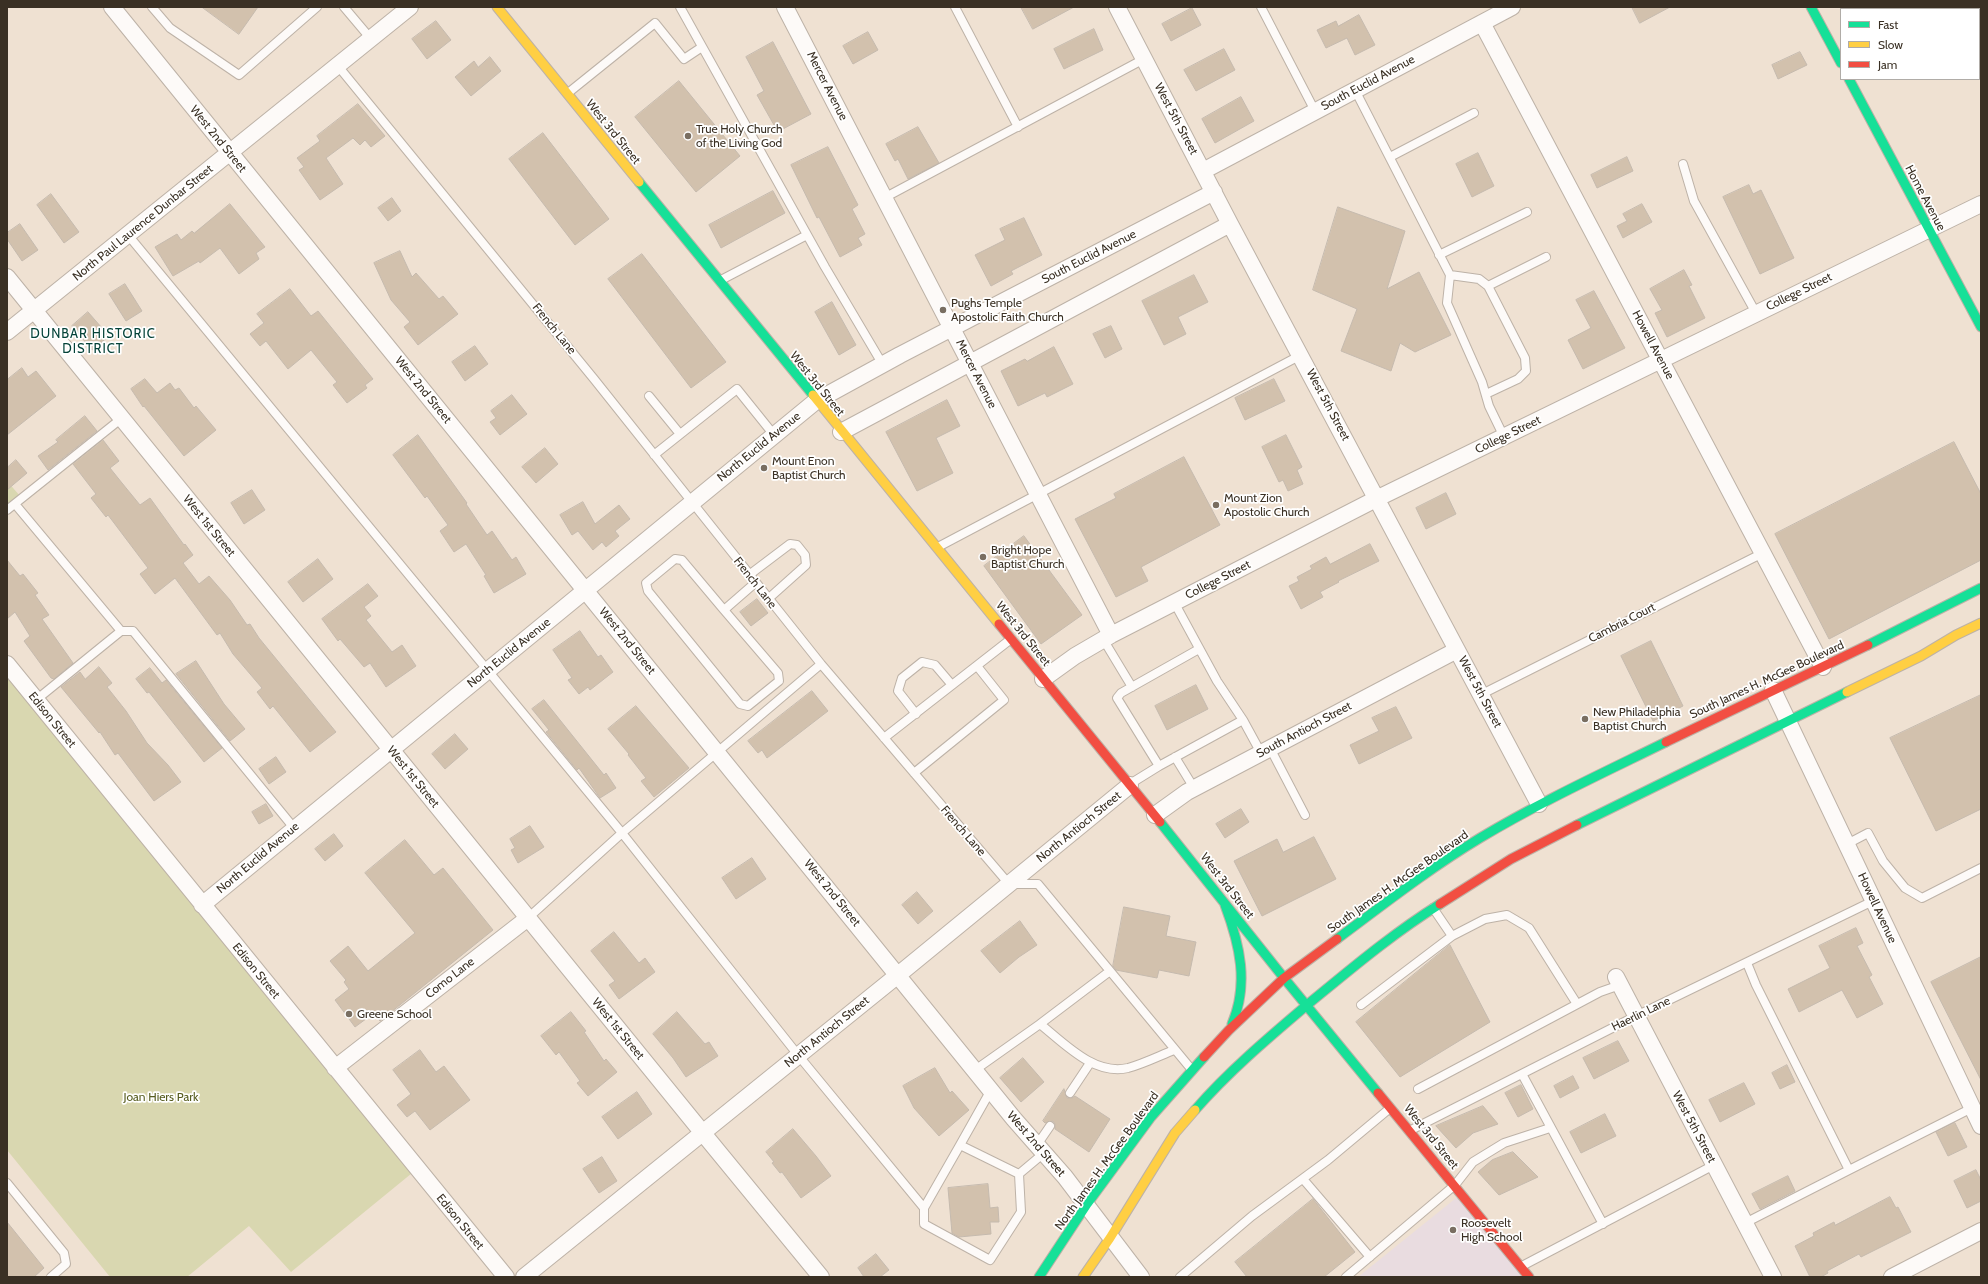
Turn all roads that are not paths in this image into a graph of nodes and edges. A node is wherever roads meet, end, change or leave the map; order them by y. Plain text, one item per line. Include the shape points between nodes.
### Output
1 (112, 7) edge
2 (152, 7) edge
3 (318, 7) edge
4 (344, 7) edge
5 (410, 7) edge
6 (497, 7) edge
7 (680, 7) edge
8 (785, 7) edge
9 (954, 7) edge
10 (1117, 7) edge
11 (1260, 7) edge
12 (1512, 7) edge
13 (1812, 7) edge
14 (1482, 23) junction
15 (371, 39) junction
16 (702, 47) junction
17 (1144, 59) junction
18 (1840, 61) edge
19 (338, 66) junction
20 (1850, 80) edge
21 (1355, 90) junction
22 (567, 94) junction
23 (1315, 111) junction
24 (1474, 113) dead end
25 (1018, 126) junction
26 (230, 154) junction
27 (1390, 157) junction
28 (1683, 164) dead end
29 (1203, 171) junction
30 (1214, 192) junction
31 (884, 198) junction
32 (1981, 204) edge
33 (1527, 212) dead end
34 (1230, 224) junction
35 (1929, 230) junction
36 (128, 235) junction
37 (807, 235) junction
38 (1439, 255) junction
39 (1546, 257) dead end
40 (1450, 275) junction
41 (7, 276) edge
42 (719, 282) junction
43 (1488, 286) junction
44 (34, 310) junction
45 (1756, 313) junction
46 (1981, 327) edge
47 (952, 328) junction
48 (7, 332) edge
49 (1301, 355) junction
50 (1661, 360) junction
51 (970, 363) junction
52 (883, 365) junction
53 (1486, 394) junction
54 (649, 396) dead end
55 (816, 401) junction
56 (122, 418) junction
57 (841, 432) junction
58 (680, 434) junction
59 (774, 435) junction
60 (1504, 437) junction
61 (654, 455) junction
62 (1038, 494) junction
63 (1376, 499) junction
64 (691, 502) junction
65 (15, 504) junction
66 (7, 510) edge
67 (937, 547) junction
68 (1763, 552) junction
69 (749, 574) junction
70 (755, 583) junction
71 (1981, 588) edge
72 (586, 590) junction
73 (768, 599) junction
74 (1174, 602) junction
75 (724, 610) junction
76 (1981, 623) edge
77 (121, 631) junction
78 (1107, 637) junction
79 (1011, 639) junction
80 (1199, 649) junction
81 (1457, 650) junction
82 (7, 664) edge
83 (821, 664) junction
84 (977, 666) junction
85 (1823, 667) junction
86 (487, 670) junction
87 (1043, 679) junction
88 (952, 685) junction
89 (1132, 687) junction
90 (1773, 690) junction
91 (1482, 694) junction
92 (36, 700) junction
93 (916, 714) junction
94 (1243, 720) junction
95 (1788, 721) junction
96 (884, 738) junction
97 (391, 750) junction
98 (717, 751) junction
99 (1265, 751) junction
100 (1175, 757) junction
101 (1159, 766) junction
102 (914, 773) junction
103 (1130, 785) junction
104 (1194, 788) junction
105 (1539, 804) junction
106 (1155, 815) junction
107 (1305, 815) dead end
108 (294, 828) junction
109 (622, 834) junction
110 (1847, 844) junction
111 (1981, 868) edge
112 (1009, 884) junction
113 (1873, 901) junction
114 (1224, 902) junction
115 (202, 905) junction
116 (1433, 907) junction
117 (528, 918) junction
118 (1452, 936) junction
119 (1747, 963) junction
120 (1110, 971) junction
121 (898, 975) junction
122 (1284, 978) junction
123 (1618, 981) joint
124 (1306, 1004) junction
125 (1577, 1004) junction
126 (1361, 1005) dead end
127 (1636, 1016) junction
128 (1040, 1024) junction
129 (1229, 1030) junction
130 (1174, 1050) junction
131 (798, 1055) junction
132 (1090, 1063) junction
133 (335, 1068) junction
134 (975, 1070) junction
135 (1192, 1070) junction
136 (1522, 1074) junction
137 (1418, 1089) dead end
138 (991, 1090) junction
139 (1070, 1093) dead end
140 (1391, 1107) junction
141 (1972, 1108) junction
142 (1050, 1126) dead end
143 (1981, 1126) edge
144 (1550, 1128) junction
145 (1410, 1131) junction
146 (702, 1132) junction
147 (960, 1145) junction
148 (1040, 1149) junction
149 (1714, 1165) junction
150 (1849, 1170) junction
151 (1019, 1174) junction
152 (1303, 1178) junction
153 (7, 1183) edge
154 (1455, 1185) junction
155 (1087, 1204) junction
156 (924, 1208) junction
157 (1744, 1223) junction
158 (1603, 1224) junction
159 (1981, 1232) edge
160 (1110, 1238) junction
161 (1370, 1257) junction
162 (1521, 1267) junction
163 (1186, 1275) edge
164 (51, 1277) edge
165 (506, 1277) edge
166 (524, 1277) edge
167 (821, 1277) edge
168 (1039, 1277) edge
169 (1083, 1277) edge
170 (1140, 1277) edge
171 (1346, 1277) edge
172 (1529, 1277) edge
173 (1773, 1277) edge
174 (1892, 1277) edge

1 - 26 street, West 2nd Street
2 - 3 lane via 170,28 239,75
4 - 15 lane
5 - 15 street, North Paul Laurence Dunbar Street
6 - 22 main road, West 3rd Street
7 - 16 lane
8 - 31 street, Mercer Avenue
9 - 25 lane
10 - 17 street, West 5th Street
11 - 23 lane
12 - 14 street, South Euclid Avenue
13 - 18 main road
14 - 21 street, South Euclid Avenue
14 - 50 street, Howell Avenue
15 - 19 street, North Paul Laurence Dunbar Street
16 - 22 lane via 684,59 655,23
16 - 37 lane
17 - 25 lane
17 - 29 street, West 5th Street
19 - 26 street, North Paul Laurence Dunbar Street
19 - 61 lane, French Lane
20 - 35 main road, Home Avenue
21 - 23 street, South Euclid Avenue
21 - 27 lane
22 - 42 main road, West 3rd Street
23 - 29 street, South Euclid Avenue
24 - 27 lane
25 - 31 lane
26 - 36 street, North Paul Laurence Dunbar Street
26 - 72 street, West 2nd Street
27 - 38 lane
28 - 45 lane via 1694,200
29 - 30 street, West 5th Street
30 - 34 street, West 5th Street
30 - 47 street, South Euclid Avenue
31 - 47 street, Mercer Avenue
32 - 35 street, College Street
33 - 38 lane
34 - 49 street, West 5th Street
34 - 51 street
35 - 45 street, College Street
35 - 46 main road, Home Avenue
36 - 44 street, North Paul Laurence Dunbar Street
36 - 86 lane
37 - 42 lane
37 - 52 lane
38 - 40 lane
39 - 43 lane
40 - 43 lane via 1479,279
40 - 53 lane via 1447,303
41 - 44 street, West 1st Street
42 - 55 main road, West 3rd Street
43 - 53 lane via 1525,358 1526,371 1518,379
44 - 48 street, North Paul Laurence Dunbar Street
44 - 56 street, West 1st Street
45 - 50 street, College Street
47 - 51 street, Mercer Avenue
47 - 52 street, South Euclid Avenue
49 - 62 lane
49 - 63 street, West 5th Street
50 - 60 street, College Street
50 - 68 street, Howell Avenue
51 - 57 street
51 - 62 street, Mercer Avenue
52 - 55 street, South Euclid Avenue
53 - 60 lane
54 - 58 lane
55 - 57 main road, West 3rd Street
55 - 59 street, North Euclid Avenue
56 - 65 lane
56 - 97 street, West 1st Street
57 - 67 main road, West 3rd Street
58 - 59 lane via 737,389
58 - 61 lane
59 - 64 street, North Euclid Avenue
60 - 63 street, College Street
61 - 64 lane, French Lane
62 - 67 lane
62 - 78 street, Mercer Avenue
63 - 74 street, College Street
63 - 81 street, West 5th Street
64 - 69 lane, French Lane
64 - 72 street, North Euclid Avenue
65 - 66 lane
65 - 77 lane
67 - 79 main road, West 3rd Street
68 - 85 street, Howell Avenue
68 - 91 lane, Cambria Court
69 - 70 lane, French Lane
69 - 73 lane via 790,544 797,545 805,555 806,565
70 - 73 lane, French Lane
70 - 75 lane
71 - 85 main road, South James H. McGee Boulevard
72 - 86 street, North Euclid Avenue
72 - 98 street, West 2nd Street
73 - 83 lane, French Lane
74 - 78 street, College Street
74 - 80 lane
75 - 75 lane via 778,674 778,681 748,706 740,704 648,591 646,583 675,559 682,560
76 - 95 main road via 1921,656
77 - 92 lane
77 - 108 lane via 132,631 137,636
78 - 87 street, College Street
78 - 89 lane
79 - 84 lane
79 - 87 main road, West 3rd Street
80 - 89 lane
80 - 94 lane
81 - 91 street, West 5th Street
81 - 99 street, South Antioch Street
82 - 92 street, Edison Street
83 - 96 lane, French Lane
83 - 98 lane
84 - 88 lane
84 - 102 lane via 1004,700
85 - 90 main road, South James H. McGee Boulevard
86 - 97 street, North Euclid Avenue
86 - 109 lane
87 - 103 main road, West 3rd Street
88 - 93 lane
88 - 93 lane via 935,665 922,662 902,678 898,691
89 - 101 lane via 1121,693 1118,698
90 - 95 street, Howell Avenue
90 - 105 main road, South James H. McGee Boulevard
91 - 105 street, West 5th Street
92 - 115 street, Edison Street
93 - 96 lane
94 - 99 lane
94 - 100 lane
95 - 110 street, Howell Avenue
95 - 116 main road via 1535,846
96 - 102 lane, French Lane
97 - 108 street, North Euclid Avenue
97 - 117 street, West 1st Street
98 - 109 lane
98 - 121 street, West 2nd Street
99 - 104 street, South Antioch Street
99 - 107 lane
100 - 101 lane
100 - 104 lane
101 - 103 lane
102 - 112 lane, French Lane
103 - 106 main road, West 3rd Street
103 - 112 street, North Antioch Street
104 - 106 street, South Antioch Street
105 - 122 main road, South James H. McGee Boulevard via 1429,871
106 - 114 main road, West 3rd Street
108 - 115 street, North Euclid Avenue
109 - 117 lane
109 - 131 lane
110 - 111 lane via 1868,833 1883,861 1905,888 1922,898
110 - 113 street, Howell Avenue
112 - 120 lane via 1038,884
112 - 121 street, North Antioch Street
113 - 119 lane, Haerlin Lane
113 - 141 street, Howell Avenue
114 - 122 main road, West 3rd Street
114 - 129 main road via 1232,922 1239,953 1242,989 1238,1010
115 - 133 street, Edison Street
116 - 118 lane
116 - 124 main road via 1376,948
117 - 133 street, Como Lane
117 - 146 street, West 1st Street
118 - 125 lane via 1485,919 1507,915 1529,928
118 - 126 lane
119 - 127 lane, Haerlin Lane
119 - 150 lane
120 - 128 lane
120 - 130 lane
121 - 131 street, North Antioch Street
121 - 134 street, West 2nd Street
122 - 124 main road, West 3rd Street
122 - 129 main road, North James H. McGee Boulevard
123 - 125 lane
123 - 127 street, West 5th Street
124 - 140 main road, West 3rd Street
124 - 160 main road via 1208,1095 1175,1133
125 - 137 lane
127 - 136 lane, Haerlin Lane
127 - 149 street, West 5th Street
128 - 132 lane
128 - 134 lane
129 - 135 main road, North James H. McGee Boulevard
130 - 132 lane via 1127,1068 1107,1069
130 - 135 lane
131 - 146 street, North Antioch Street
131 - 156 lane
132 - 139 lane
133 - 165 street, Edison Street
134 - 138 street, West 2nd Street
135 - 155 main road, North James H. McGee Boulevard via 1151,1117
136 - 144 lane
136 - 145 lane, Haerlin Lane
138 - 147 lane
138 - 148 street, West 2nd Street
140 - 145 main road, West 3rd Street
140 - 152 lane
141 - 143 street, Howell Avenue
141 - 150 lane
142 - 148 lane
144 - 154 lane via 1504,1143 1473,1162
144 - 158 lane
145 - 154 main road, West 3rd Street
146 - 166 street, North Antioch Street
146 - 167 street, West 1st Street
147 - 151 lane
147 - 156 lane
148 - 151 lane
148 - 155 street, West 2nd Street
149 - 157 street, West 5th Street
149 - 158 lane
150 - 157 lane
151 - 156 lane via 1021,1212 990,1260 924,1224
152 - 161 lane
152 - 163 lane via 1252,1216
153 - 164 lane via 64,1253 66,1264
154 - 161 lane
154 - 162 main road, West 3rd Street
155 - 160 street, West 2nd Street
155 - 168 main road, North James H. McGee Boulevard
157 - 173 street, West 5th Street
158 - 162 lane
159 - 174 street
160 - 169 main road
160 - 170 street, West 2nd Street
161 - 171 lane
162 - 172 main road, West 3rd Street

